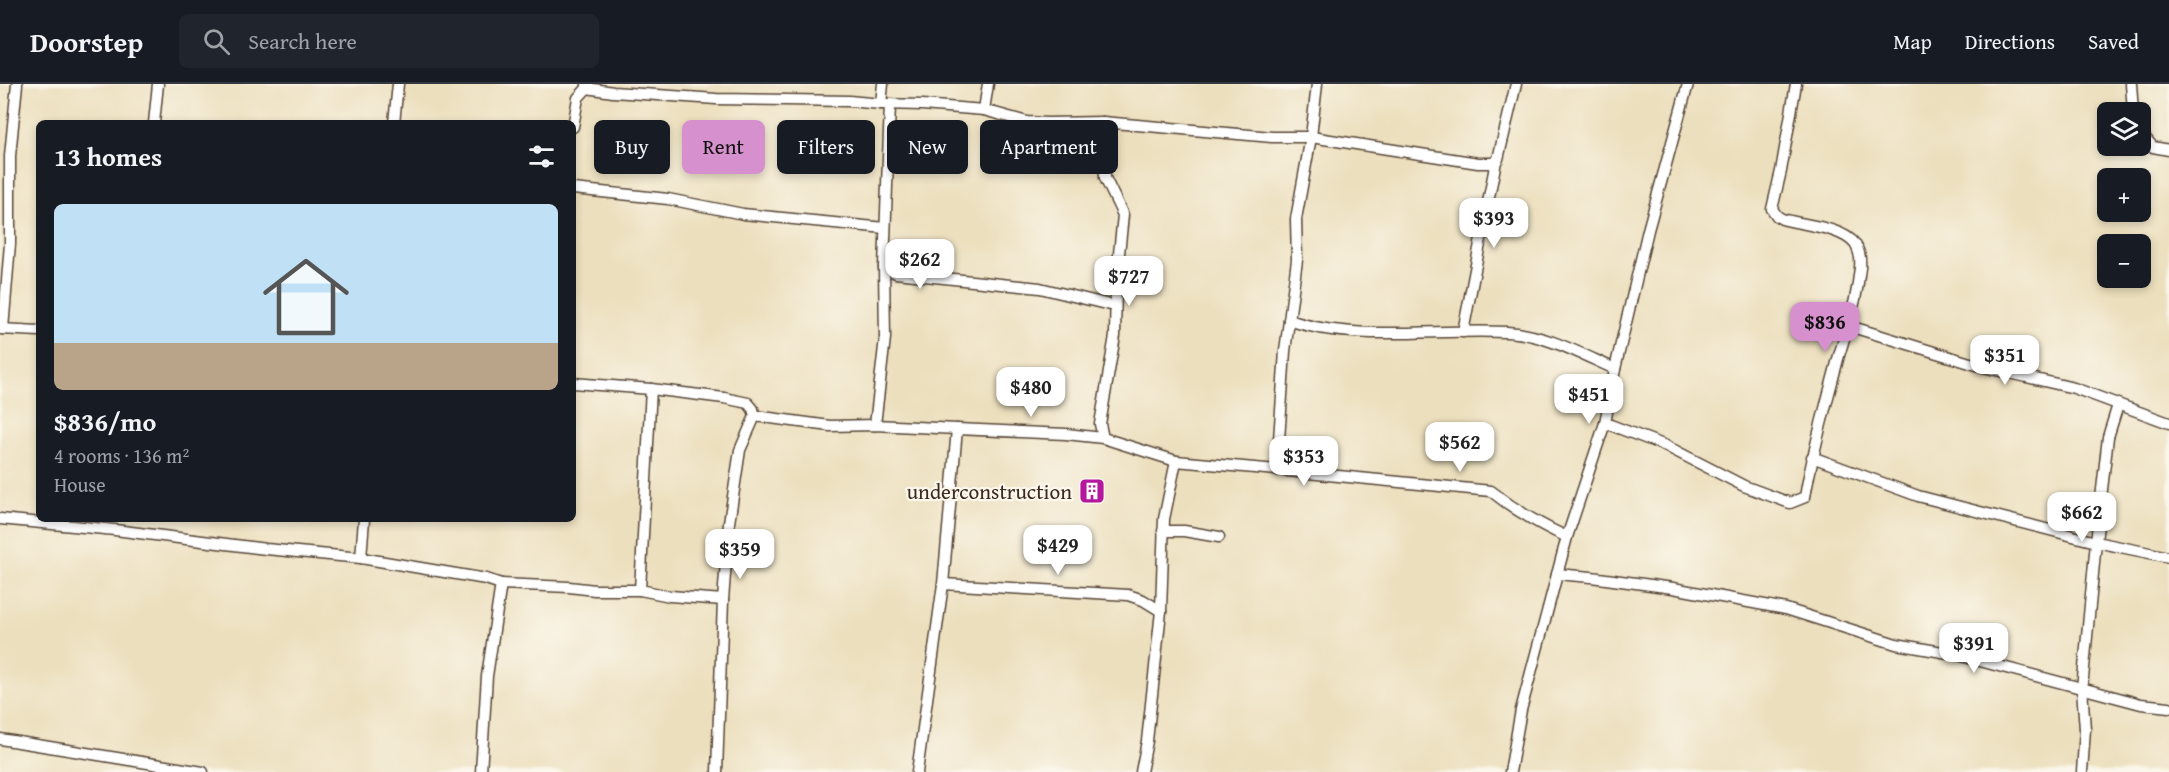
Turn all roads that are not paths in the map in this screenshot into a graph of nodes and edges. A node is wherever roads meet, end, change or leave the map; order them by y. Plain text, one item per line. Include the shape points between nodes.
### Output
1 (17, 84) edge
2 (158, 84) edge
3 (398, 84) edge
4 (883, 84) edge
5 (988, 84) edge
6 (1317, 84) edge
7 (1516, 84) edge
8 (1688, 84) edge
9 (1796, 84) edge
10 (2131, 84) edge
11 (587, 86) edge
12 (2132, 102) edge
13 (885, 104) junction
14 (984, 110) junction
15 (154, 120) edge
16 (394, 120) edge
17 (574, 120) edge
18 (1020, 120) edge
19 (1118, 123) edge
20 (1311, 137) junction
21 (2151, 145) edge
22 (2169, 150) edge
23 (5, 156) edge
24 (1496, 161) junction
25 (1105, 174) edge
26 (576, 189) edge
27 (885, 228) junction
28 (884, 267) junction
29 (1114, 306) junction
30 (1289, 320) junction
31 (1849, 326) junction
32 (2, 329) edge
33 (36, 331) edge
34 (1463, 332) junction
35 (1615, 369) junction
36 (576, 383) edge
37 (651, 389) junction
38 (2118, 405) junction
39 (755, 416) junction
40 (1605, 423) junction
41 (2169, 423) edge
42 (875, 425) junction
43 (957, 429) junction
44 (1103, 438) junction
45 (1812, 457) junction
46 (1176, 461) junction
47 (1277, 470) junction
48 (0, 519) edge
49 (36, 521) edge
50 (70, 522) edge
51 (364, 522) edge
52 (116, 524) edge
53 (1163, 531) junction
54 (1219, 537) dead end
55 (1567, 537) junction
56 (2096, 542) junction
57 (2169, 557) edge
58 (361, 558) junction
59 (1557, 574) junction
60 (501, 584) junction
61 (943, 584) junction
62 (640, 590) junction
63 (723, 600) junction
64 (1161, 611) junction
65 (2082, 688) junction
66 (2169, 707) edge
67 (0, 739) edge
68 (203, 772) edge
69 (481, 772) edge
70 (717, 772) edge
71 (917, 772) edge
72 (1141, 772) edge
73 (1510, 772) edge
74 (2082, 772) edge

1 - 23 street
2 - 15 street
3 - 16 street
4 - 13 street
5 - 14 street
6 - 20 street
7 - 24 street
8 - 35 street
9 - 31 street via 1772,209 1782,219 1838,232 1857,248 1861,259
10 - 12 street
11 - 13 street via 613,92 716,99
11 - 17 street via 578,98
13 - 14 street
13 - 27 street
14 - 18 street
19 - 20 street
20 - 24 street via 1478,163
20 - 30 street via 1296,219 1297,260
21 - 22 street
23 - 32 street via 10,244
24 - 34 street
25 - 29 street via 1123,215
26 - 27 street via 668,199 743,214
27 - 28 street
28 - 29 street via 896,273 1040,288
28 - 42 street via 885,338
29 - 44 street via 1115,336 1100,424
30 - 34 street via 1322,329
30 - 47 street
31 - 38 street via 1983,367 2074,388
31 - 45 street
32 - 33 street
34 - 35 street via 1536,336
35 - 40 street
36 - 37 street
37 - 39 street via 733,399 748,403
37 - 62 street
38 - 41 street
38 - 56 street via 2108,437
39 - 42 street via 830,426
39 - 63 street via 740,450 734,484
40 - 45 street via 1666,446 1744,486 1790,502 1805,497
40 - 55 street
42 - 43 street
43 - 44 street
43 - 61 street
44 - 46 street
45 - 56 street via 1918,496
46 - 47 street
46 - 53 street
47 - 55 street via 1491,491 1516,511
48 - 49 street
50 - 52 street
51 - 58 street
52 - 58 street via 266,549
53 - 54 street
53 - 64 street
55 - 59 street
56 - 57 street
56 - 65 street
58 - 60 street
59 - 65 street via 1663,587 1786,609 1896,644 1954,654
59 - 73 street via 1521,710
60 - 62 street
60 - 69 street via 487,676
61 - 64 street via 1128,595
61 - 71 street
62 - 63 street
63 - 70 street
64 - 72 street
65 - 66 street via 2141,704
65 - 74 street
67 - 68 street

